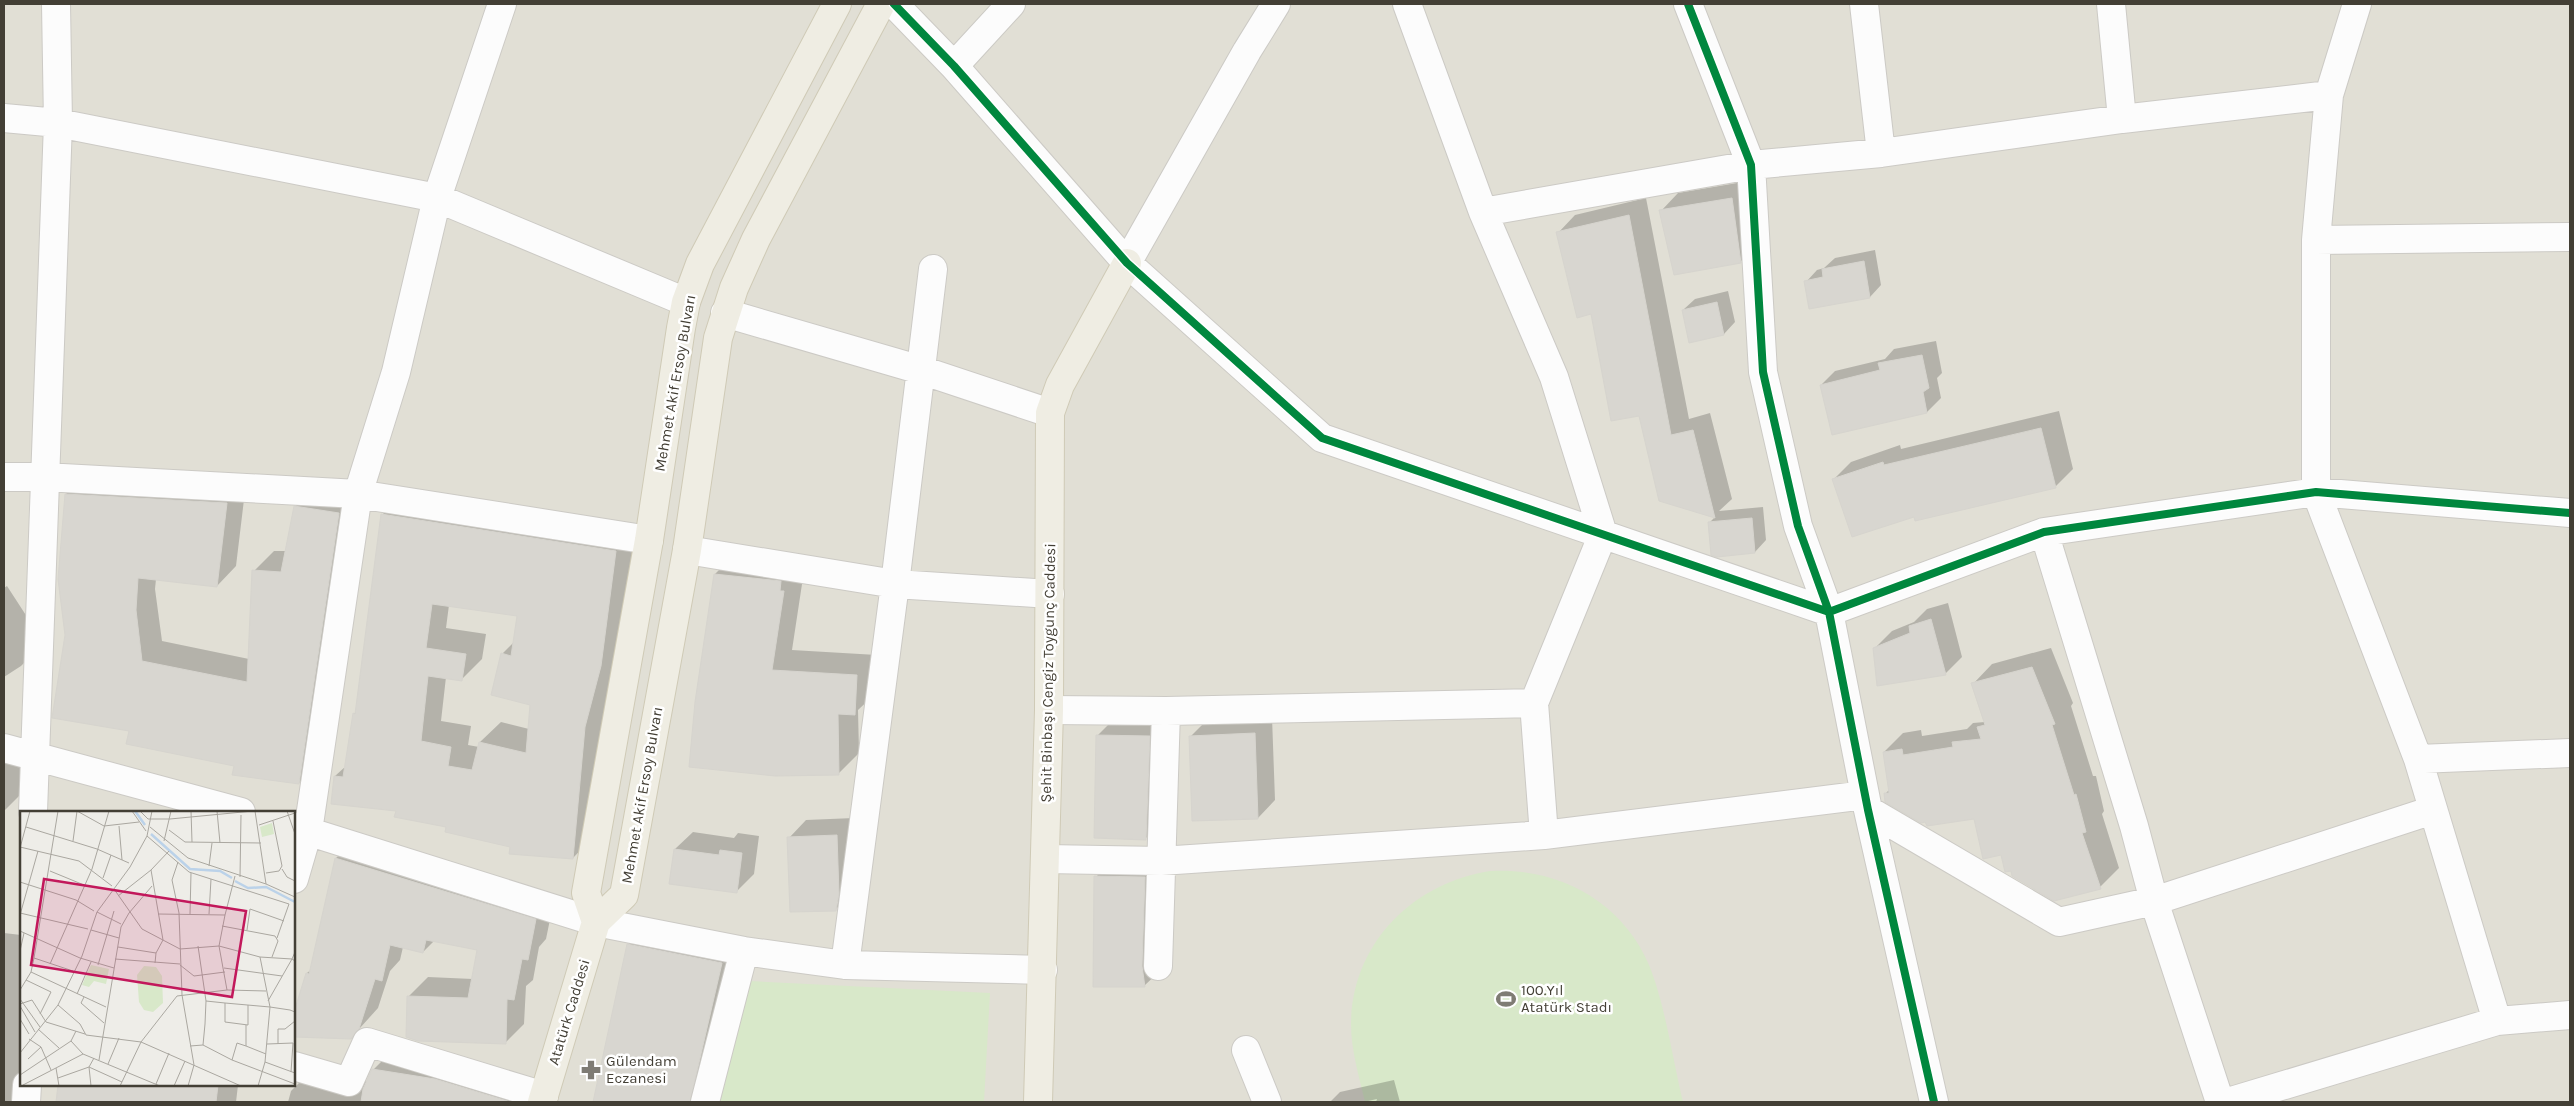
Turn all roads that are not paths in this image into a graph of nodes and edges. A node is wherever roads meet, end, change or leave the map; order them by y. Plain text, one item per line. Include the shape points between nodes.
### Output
1 (56, 4) edge
2 (501, 4) edge
3 (837, 4) edge
4 (881, 4) edge
5 (894, 4) edge
6 (1011, 4) edge
7 (1276, 4) edge
8 (1406, 4) edge
9 (1688, 4) edge
10 (1864, 4) edge
11 (2111, 4) edge
12 (2357, 4) edge
13 (954, 66) junction
14 (2329, 95) junction
15 (4, 118) edge
16 (2122, 119) junction
17 (58, 123) junction
18 (1881, 153) junction
19 (1751, 165) junction
20 (437, 198) junction
21 (1483, 212) junction
22 (2570, 237) edge
23 (2316, 240) junction
24 (1127, 263) junction
25 (933, 269) dead end
26 (686, 302) junction
27 (725, 313) junction
28 (921, 370) junction
29 (1050, 413) junction
30 (4, 477) edge
31 (44, 477) junction
32 (2316, 492) junction
33 (358, 494) junction
34 (2570, 513) edge
35 (2044, 532) junction
36 (1603, 534) junction
37 (649, 540) junction
38 (687, 550) junction
39 (896, 584) junction
40 (1050, 594) junction
41 (1829, 612) junction
42 (1534, 703) junction
43 (1048, 710) junction
44 (1166, 711) junction
45 (4, 748) edge
46 (2570, 753) edge
47 (34, 755) junction
48 (2418, 760) junction
49 (1867, 802) junction
50 (2433, 810) junction
51 (33, 811) edge
52 (237, 811) edge
53 (301, 829) edge
54 (1544, 835) junction
55 (1045, 859) junction
56 (1161, 861) junction
57 (295, 872) edge
58 (2154, 902) junction
59 (596, 922) junction
60 (744, 951) junction
61 (845, 964) junction
62 (1158, 966) dead end
63 (1043, 970) junction
64 (2570, 1015) edge
65 (2497, 1021) junction
66 (1246, 1050) dead end
67 (295, 1066) edge
68 (27, 1086) edge
69 (543, 1099) edge
70 (26, 1102) edge
71 (705, 1102) edge
72 (1038, 1102) edge
73 (1267, 1102) edge
74 (1934, 1102) edge
75 (2220, 1102) edge
76 (2228, 1102) edge

1 - 17 street
2 - 20 street
3 - 26 main road, Mehmet Akif Ersoy Bulvarı via 700,264
4 - 27 main road, Mehmet Akif Ersoy Bulvarı via 756,240
5 - 13 street
6 - 13 street
7 - 24 street
8 - 21 street
9 - 19 street
10 - 18 street
11 - 16 street
12 - 14 street
13 - 24 street
14 - 16 street
14 - 23 street
15 - 17 street
16 - 18 street
17 - 20 street
17 - 31 street
18 - 19 street
19 - 21 street
19 - 41 street via 1763,372 1798,526
20 - 26 street
20 - 33 street via 396,372
21 - 36 street via 1554,377
22 - 23 street
23 - 32 street
24 - 29 main road, Şehit Binbaşı Cengiz Toygunç Caddesi via 1060,386
24 - 36 street via 1322,438
25 - 28 street
26 - 37 main road, Mehmet Akif Ersoy Bulvarı
27 - 28 street
27 - 38 main road, Mehmet Akif Ersoy Bulvarı via 718,338
28 - 29 street
28 - 39 street
29 - 40 main road, Şehit Binbaşı Cengiz Toygunç Caddesi
30 - 31 street
31 - 33 street
31 - 47 street
32 - 34 street
32 - 35 street
32 - 48 street
33 - 37 street
33 - 53 street
35 - 41 street
35 - 58 street
36 - 41 street
36 - 42 street
37 - 59 main road, Mehmet Akif Ersoy Bulvarı via 586,893
38 - 39 street
38 - 59 main road, Mehmet Akif Ersoy Bulvarı via 624,895
39 - 40 street
39 - 61 street
40 - 43 main road, Şehit Binbaşı Cengiz Toygunç Caddesi
41 - 49 street
42 - 44 street
42 - 54 street
43 - 44 street
43 - 55 main road, Şehit Binbaşı Cengiz Toygunç Caddesi
44 - 56 street
45 - 47 street
46 - 48 street
47 - 51 street
47 - 52 street
48 - 50 street
49 - 54 street
49 - 58 street via 2059,922
49 - 74 street
50 - 58 street
50 - 65 street
53 - 57 street
53 - 59 street
54 - 56 street
55 - 56 street
55 - 63 main road, Şehit Binbaşı Cengiz Toygunç Caddesi
56 - 62 street
58 - 75 street
59 - 60 street
59 - 69 main road, Atatürk Caddesi
60 - 61 street
60 - 71 street
61 - 63 street
63 - 72 main road, Şehit Binbaşı Cengiz Toygunç Caddesi
64 - 65 street
65 - 76 street
66 - 73 street
67 - 69 street via 348,1082 367,1042
68 - 70 street

